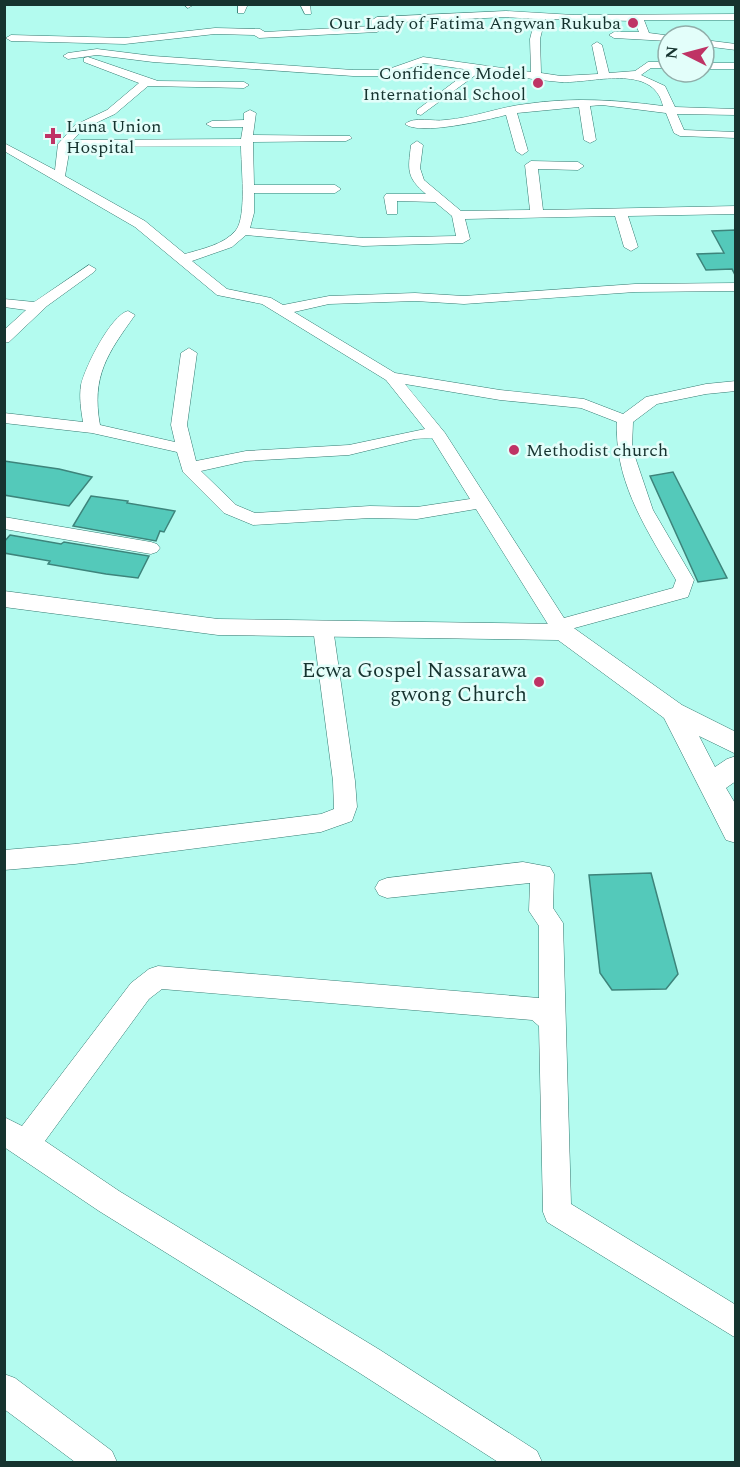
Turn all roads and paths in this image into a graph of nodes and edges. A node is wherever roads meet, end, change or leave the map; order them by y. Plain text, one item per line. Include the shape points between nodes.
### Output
1 (422, 4) edge
2 (683, 4) edge
3 (572, 6) edge
4 (541, 16) junction
5 (431, 17) junction
6 (556, 17) junction
7 (735, 17) edge
8 (638, 18) junction
9 (689, 18) junction
10 (614, 34) dead end
11 (645, 35) junction
12 (656, 36) edge
13 (8, 37) edge
14 (597, 45) dead end
15 (716, 45) edge
16 (735, 47) edge
17 (45, 51) dead end
18 (656, 65) edge
19 (716, 66) edge
20 (735, 66) edge
21 (479, 68) junction
22 (536, 75) junction
23 (628, 75) junction
24 (603, 76) junction
25 (146, 82) junction
26 (244, 85) dead end
27 (584, 103) junction
28 (670, 110) junction
29 (421, 112) dead end
30 (510, 112) junction
31 (735, 112) edge
32 (212, 124) dead end
33 (411, 124) dead end
34 (735, 135) edge
35 (346, 138) dead end
36 (247, 140) junction
37 (590, 140) dead end
38 (64, 144) junction
39 (417, 145) dead end
40 (4, 146) edge
41 (522, 151) dead end
42 (578, 166) dead end
43 (59, 176) junction
44 (248, 189) junction
45 (335, 189) dead end
46 (438, 198) junction
47 (735, 210) edge
48 (392, 211) dead end
49 (620, 212) junction
50 (537, 214) junction
51 (458, 215) junction
52 (243, 231) junction
53 (631, 247) dead end
54 (184, 259) junction
55 (89, 269) dead end
56 (735, 287) edge
57 (4, 303) edge
58 (37, 307) junction
59 (280, 310) junction
60 (128, 315) dead end
61 (4, 339) edge
62 (189, 353) dead end
63 (392, 377) junction
64 (735, 386) edge
65 (4, 418) edge
66 (625, 420) junction
67 (92, 428) junction
68 (437, 433) junction
69 (184, 449) junction
70 (189, 468) junction
71 (481, 502) junction
72 (4, 523) edge
73 (151, 548) dead end
74 (4, 599) edge
75 (323, 628) junction
76 (561, 629) junction
77 (673, 712) junction
78 (735, 744) edge
79 (735, 766) edge
80 (711, 785) junction
81 (735, 832) edge
82 (4, 860) edge
83 (387, 888) dead end
84 (552, 1021) junction
85 (15, 1137) edge
86 (735, 1323) edge
87 (4, 1389) edge
88 (101, 1462) edge
89 (526, 1462) edge

1 - 5 street
2 - 9 street
3 - 6 street
4 - 5 street
4 - 6 street
4 - 22 street via 535,39
5 - 13 street via 377,20 377,28 307,34 259,35 260,32 238,30 125,41
6 - 8 street
7 - 9 street
8 - 9 street
8 - 11 street
10 - 11 street
11 - 12 street
13 - 17 street
14 - 24 street
15 - 16 street
18 - 23 street
19 - 20 street
21 - 22 street
21 - 25 street via 423,60 386,73 322,72 267,62 153,59 97,52 63,55 101,64
21 - 29 street
22 - 24 street via 561,79
23 - 24 street
23 - 28 street via 653,82 668,95
25 - 26 street
25 - 38 street via 111,112 79,127
27 - 28 street
27 - 30 street via 525,107
27 - 37 street
28 - 31 street
28 - 34 street via 680,133
30 - 33 street via 444,124
30 - 41 street
32 - 36 street via 249,118
35 - 36 street
36 - 38 street
36 - 44 street
38 - 43 street
39 - 46 street via 414,168 418,181
40 - 43 street
42 - 50 street via 531,165
43 - 54 street via 140,224
44 - 45 street
44 - 52 street
46 - 48 street via 390,197
46 - 51 street
47 - 49 street
49 - 50 street
49 - 53 street
50 - 51 street
51 - 52 street via 464,239 360,243
52 - 54 street via 227,244
54 - 59 street via 222,292 266,302
55 - 58 street
56 - 59 street via 635,288 464,300 329,300
57 - 58 street
58 - 61 street
59 - 63 street
60 - 67 street via 112,332 93,374 88,393
62 - 69 street via 179,425
63 - 66 street via 490,394 584,404
63 - 68 street
64 - 66 street via 652,400
65 - 67 street
66 - 76 street via 624,448 644,510 685,580 681,592
67 - 69 street
68 - 70 street via 415,434 349,450 246,456
68 - 71 street
69 - 70 street
70 - 71 street via 230,509 253,519 417,513
71 - 76 street
72 - 73 street
74 - 75 street via 218,627
75 - 76 street
75 - 82 street via 344,781 344,815 321,823
76 - 77 street
77 - 78 street
77 - 80 street
79 - 80 street
80 - 81 street
83 - 84 street via 523,872 542,874 541,911 551,923
84 - 85 street via 538,1009 158,977 140,991 94,1055
84 - 86 street via 557,1212
85 - 89 street via 109,1201
87 - 88 street

